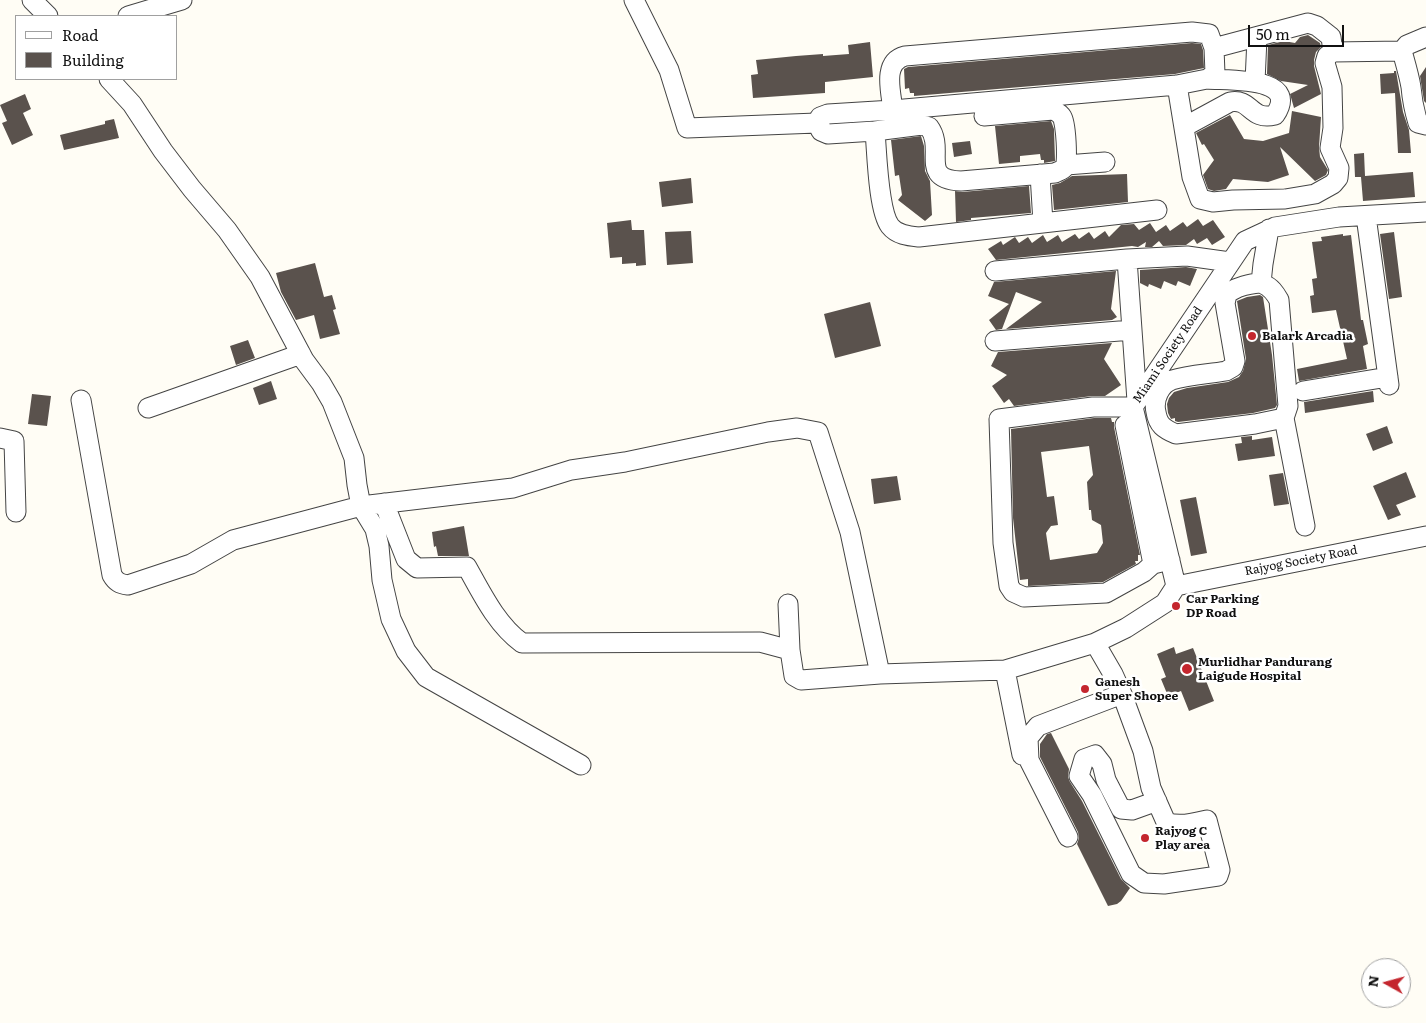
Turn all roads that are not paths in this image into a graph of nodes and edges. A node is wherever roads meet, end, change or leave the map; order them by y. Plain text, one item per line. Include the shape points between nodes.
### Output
1 (32, 0) edge
2 (182, 0) edge
3 (634, 0) edge
4 (47, 15) edge
5 (131, 15) edge
6 (1426, 37) edge
7 (1257, 38) junction
8 (1214, 48) junction
9 (1402, 51) junction
10 (1333, 52) junction
11 (110, 80) edge
12 (1207, 80) junction
13 (1255, 82) junction
14 (1177, 84) junction
15 (893, 110) junction
16 (984, 116) dead end
17 (817, 123) junction
18 (1426, 125) edge
19 (1184, 127) junction
20 (875, 131) junction
21 (1105, 162) dead end
22 (1066, 165) junction
23 (1040, 174) junction
24 (1157, 210) dead end
25 (1426, 212) edge
26 (1366, 216) junction
27 (1044, 223) junction
28 (1269, 230) junction
29 (1127, 259) junction
30 (1230, 262) junction
31 (995, 271) dead end
32 (1261, 283) junction
33 (1132, 330) junction
34 (995, 341) dead end
35 (301, 354) junction
36 (1303, 391) dead end
37 (81, 400) dead end
38 (1130, 405) junction
39 (148, 408) dead end
40 (1284, 418) junction
41 (0, 438) edge
42 (384, 503) junction
43 (361, 506) junction
44 (16, 512) dead end
45 (1305, 526) dead end
46 (1426, 536) edge
47 (1161, 562) junction
48 (1176, 586) junction
49 (788, 604) dead end
50 (1095, 644) junction
51 (790, 650) junction
52 (1005, 670) junction
53 (880, 674) junction
54 (1122, 694) junction
55 (581, 765) dead end
56 (1026, 771) dead end
57 (1157, 801) junction
58 (1068, 838) dead end

1 - 4 street
2 - 5 street
3 - 17 street via 669,70 688,128
6 - 9 street via 1407,45
7 - 8 street
7 - 10 street via 1308,23 1331,37
7 - 13 street
8 - 12 street via 1215,74
8 - 15 street via 1209,34 1192,32 905,56 898,58 889,74
9 - 10 street
9 - 18 street via 1418,123
10 - 19 street via 1325,63 1332,86 1330,148 1337,160 1339,173 1333,184 1315,194 1270,200 1213,202 1200,199 1192,177
11 - 35 street via 132,104 163,151 227,230 260,277
12 - 13 street
12 - 14 street
13 - 19 street via 1268,84 1280,94 1282,100 1275,115 1256,116 1243,102 1230,102
14 - 15 street
14 - 19 street
15 - 17 street via 828,114 820,117
16 - 22 street via 1053,110 1064,119
17 - 20 street via 821,131 828,134
20 - 23 street via 922,125 929,127 933,132 936,167 939,176 946,180
20 - 27 street via 883,211 891,227 898,232 919,237
21 - 22 street
22 - 23 street via 1063,170
23 - 27 street
24 - 27 street
25 - 26 street, Miami Society Road
26 - 28 street, Miami Society Road via 1339,217
26 - 36 street via 1389,381
28 - 30 street, Miami Society Road via 1245,241
28 - 32 street
29 - 30 street via 1187,256
29 - 31 street
29 - 33 street
30 - 38 street, Miami Society Road
32 - 40 street via 1273,290 1279,300 1288,406
32 - 40 street via 1248,284 1226,296 1235,361 1232,367 1170,380 1159,390 1155,410 1159,423 1176,434
33 - 34 street
33 - 38 street
35 - 39 street
35 - 43 street via 332,402 344,431 354,458
37 - 43 street via 110,566 120,584 136,583 191,564 233,540
38 - 47 street, Miami Society Road
38 - 47 street via 999,419 1009,586 1024,597 1106,593
40 - 45 street
41 - 44 street via 14,441
42 - 43 street
42 - 51 street via 406,560 417,568 467,567 487,604 522,644 760,642
42 - 53 street via 513,488 571,470 778,430 797,428 818,432 850,532
43 - 55 street via 375,530 382,580 392,619 406,651 426,677
46 - 48 street, Rajyog Society Road
47 - 48 street, Miami Society Road
48 - 50 street via 1165,603
49 - 51 street
50 - 52 street
50 - 54 street
51 - 53 street via 794,676 801,680
52 - 53 street
52 - 56 street
54 - 57 street
54 - 58 street via 1038,726 1028,738 1028,760
57 - 57 street via 1166,822 1184,824 1206,820 1220,870 1218,876 1144,883 1131,874 1092,795 1079,776 1084,759 1095,755 1102,764 1106,780 1121,808 1132,810

